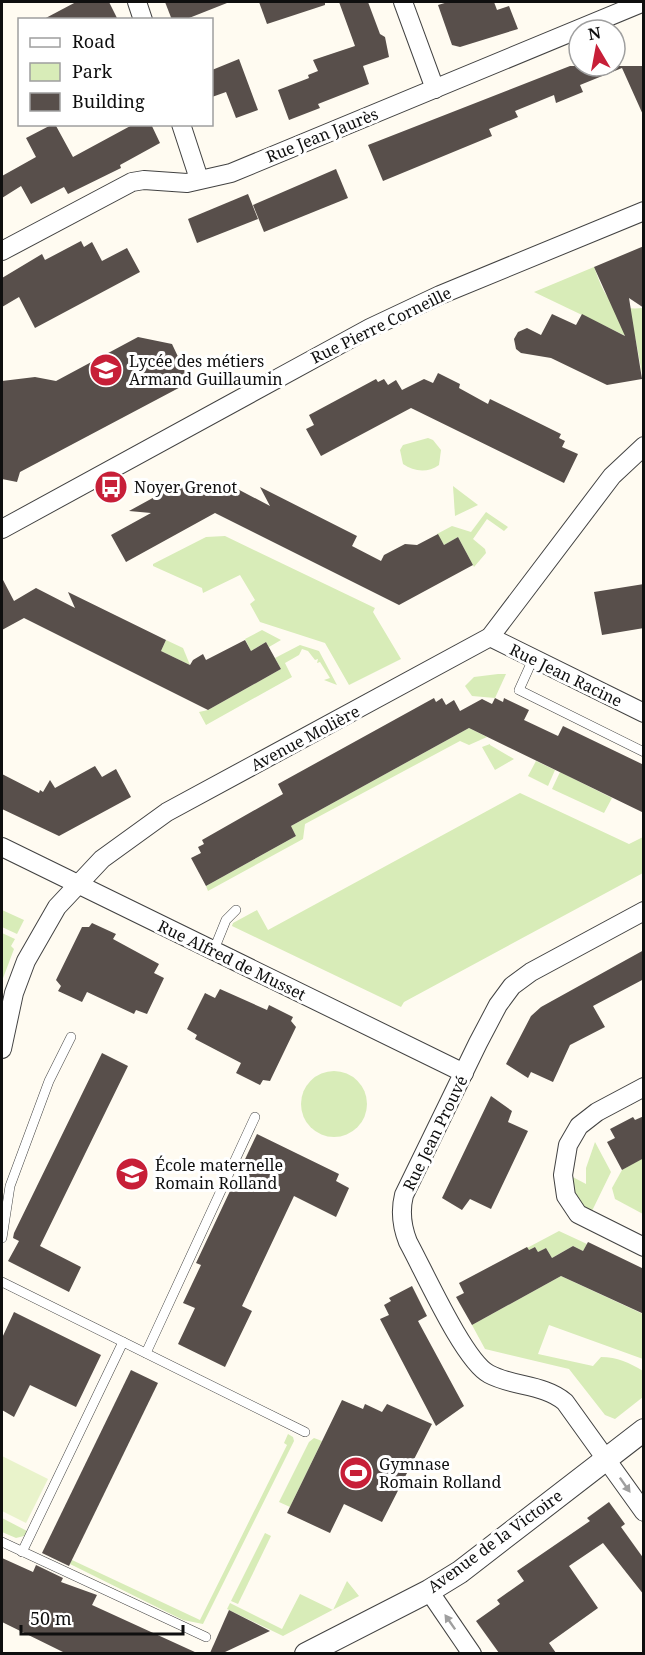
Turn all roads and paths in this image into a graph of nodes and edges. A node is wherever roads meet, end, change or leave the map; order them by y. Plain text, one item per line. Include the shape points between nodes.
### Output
1 (137, 2) edge
2 (404, 2) edge
3 (644, 2) edge
4 (142, 18) edge
5 (435, 89) junction
6 (182, 126) edge
7 (199, 179) junction
8 (644, 211) edge
9 (2, 251) edge
10 (644, 446) edge
11 (2, 529) edge
12 (490, 637) junction
13 (533, 659) junction
14 (644, 713) edge
15 (644, 752) edge
16 (2, 847) edge
17 (79, 884) junction
18 (236, 910) dead end
19 (644, 911) edge
20 (213, 952) junction
21 (71, 1037) dead end
22 (2, 1049) edge
23 (464, 1073) junction
24 (644, 1087) edge
25 (255, 1117) dead end
26 (2, 1238) edge
27 (644, 1247) edge
28 (2, 1282) edge
29 (123, 1342) junction
30 (146, 1353) junction
31 (644, 1430) edge
32 (305, 1432) dead end
33 (605, 1458) junction
34 (644, 1512) edge
35 (2, 1542) edge
36 (22, 1552) junction
37 (429, 1591) junction
38 (206, 1637) dead end
39 (306, 1653) edge
40 (472, 1653) edge

1 - 4 street
2 - 5 street
3 - 5 street, Rue Jean Jaurès
5 - 7 street, Rue Jean Jaurès via 231,173
6 - 7 street
7 - 9 street, Rue Jean Jaurès via 187,183 132,182
8 - 11 street, Rue Pierre Corneille via 370,328
10 - 12 street, Avenue Molière via 612,476
12 - 13 street, Rue Jean Racine
12 - 17 street, Avenue Molière via 167,813 124,841
13 - 14 street, Rue Jean Racine
13 - 15 lane via 519,690
16 - 17 street, Rue Alfred de Musset
17 - 20 street, Rue Alfred de Musset
17 - 22 street, Avenue Molière via 48,921 26,961 14,993
18 - 20 lane via 226,920
19 - 23 street, Rue Jean Prouvé via 512,986 498,1005
20 - 23 street, Rue Alfred de Musset
21 - 26 lane via 49,1081 10,1186
23 - 33 street, Rue Jean Prouvé via 405,1195 405,1234 479,1368 491,1376 557,1395
24 - 27 street via 579,1126 568,1145 562,1175 566,1196 578,1214
25 - 30 lane
28 - 29 lane
29 - 30 lane
29 - 36 lane
30 - 32 lane
31 - 33 street, Avenue de la Victoire
33 -> 34 street, Rue Jean Prouvé
33 - 37 street, Avenue de la Victoire via 460,1572
35 - 36 lane
36 - 38 lane
37 - 39 street, Avenue de la Victoire
40 -> 37 street

